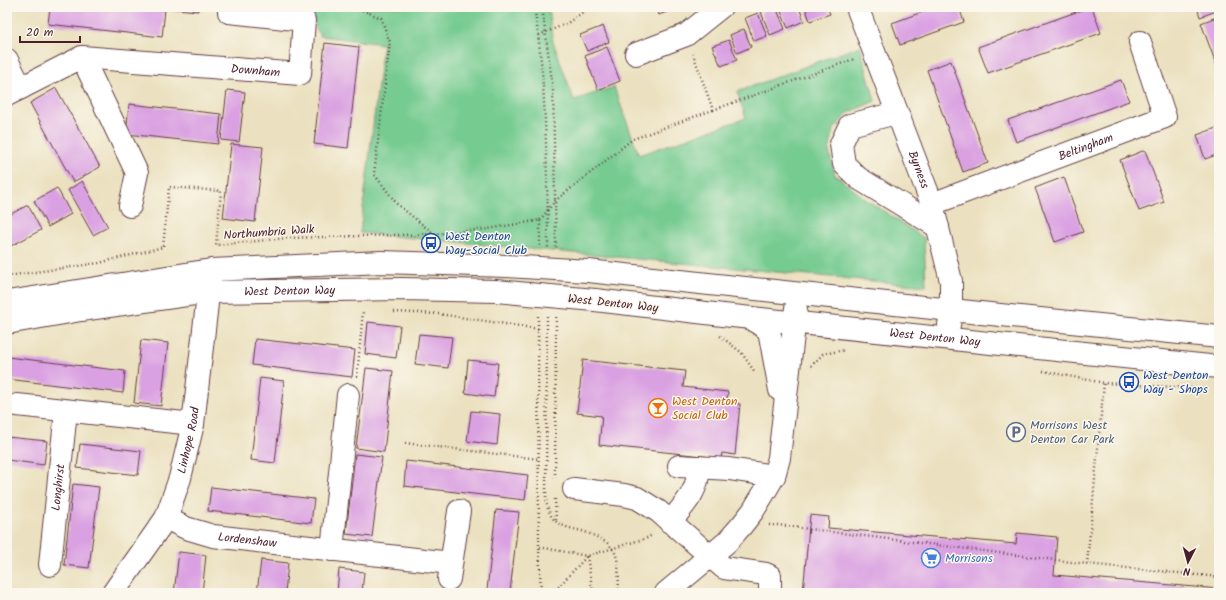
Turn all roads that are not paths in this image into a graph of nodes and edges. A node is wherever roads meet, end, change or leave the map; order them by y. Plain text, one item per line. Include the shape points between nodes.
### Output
1 (721, 7) edge
2 (857, 7) edge
3 (229, 12) dead end
4 (1140, 42) dead end
5 (636, 54) dead end
6 (82, 57) junction
7 (7, 60) edge
8 (14, 91) edge
9 (896, 113) junction
10 (932, 204) junction
11 (130, 206) dead end
12 (938, 227) junction
13 (210, 270) junction
14 (208, 292) junction
15 (798, 294) junction
16 (7, 302) edge
17 (951, 310) junction
18 (750, 318) junction
19 (795, 323) junction
20 (7, 324) edge
21 (1219, 337) edge
22 (947, 339) junction
23 (1219, 367) edge
24 (784, 383) junction
25 (348, 395) road end
26 (17, 405) dead end
27 (66, 410) junction
28 (193, 424) junction
29 (774, 476) junction
30 (562, 490) road end
31 (458, 511) dead end
32 (166, 518) junction
33 (670, 522) junction
34 (332, 550) junction
35 (710, 556) junction
36 (50, 565) dead end
37 (113, 593) edge
38 (666, 593) edge
39 (770, 593) edge

1 - 5 street via 686,35
2 - 9 street, Byrness
3 - 6 street, Downham via 304,20 300,74
4 - 10 street, Beltingham via 1165,117
6 - 8 street
6 - 11 street via 136,173
7 - 8 street
9 - 10 street, Byrness
9 - 12 street via 850,125 842,144 844,164 858,178
10 - 12 street, Byrness
12 - 17 street, Byrness via 951,281
13 - 14 street, Linhope Road
13 - 15 street, West Denton Way, bridge via 381,262 507,266 588,271
13 - 16 street, West Denton Way
14 - 18 street, West Denton Way, bridge via 402,289 496,291 533,301 595,300
14 - 20 street, West Denton Way via 82,310
14 - 28 street, Linhope Road
15 - 17 street, West Denton Way
15 - 19 street
17 - 21 street, West Denton Way
17 - 22 street, Byrness
18 - 19 street, West Denton Way
18 - 24 street via 769,330
19 - 22 street, West Denton Way
19 - 24 street
22 - 23 street, West Denton Way
24 - 29 street via 784,415 779,458
25 - 34 street
26 - 27 street
27 - 28 street
27 - 36 street, Longhirst
28 - 32 street, Linhope Road via 180,478
29 - 33 street via 689,467 699,477 691,497
29 - 35 street via 742,525
30 - 33 street via 636,498 658,511
31 - 34 street, Lordenshaw via 450,571
32 - 34 street, Lordenshaw via 186,528 213,536
32 - 37 street, Linhope Road
33 - 35 street
35 - 38 street
35 - 39 street via 724,568 770,576

